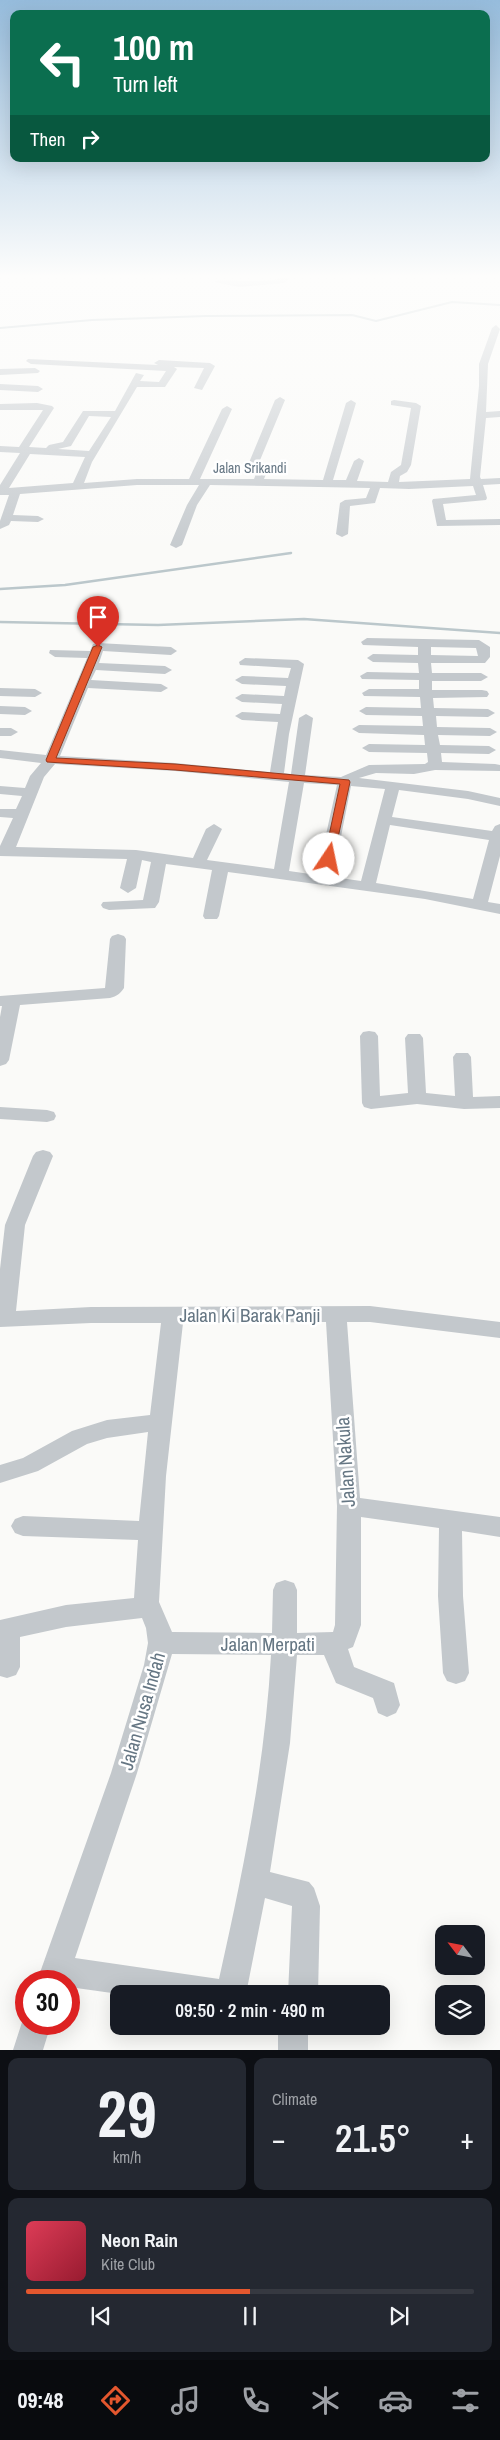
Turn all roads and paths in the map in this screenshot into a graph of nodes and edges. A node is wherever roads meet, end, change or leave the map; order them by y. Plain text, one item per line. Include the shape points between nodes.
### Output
1 (141, 373) edge
2 (170, 373) edge
3 (207, 373) edge
4 (483, 373) edge
5 (134, 384) junction
6 (0, 387) edge
7 (38, 388) dead end
8 (199, 388) dead end
9 (280, 400) dead end
10 (351, 403) dead end
11 (394, 403) dead end
12 (227, 409) dead end
13 (5, 410) edge
14 (118, 414) junction
15 (500, 414) edge
16 (480, 416) junction
17 (0, 449) edge
18 (24, 450) junction
19 (48, 452) junction
20 (92, 454) junction
21 (359, 461) dead end
22 (500, 481) edge
23 (193, 482) junction
24 (206, 483) junction
25 (257, 483) junction
26 (327, 483) junction
27 (475, 483) junction
28 (350, 484) junction
29 (376, 485) junction
30 (77, 486) junction
31 (393, 486) junction
32 (16, 491) junction
33 (0, 492) edge
34 (468, 499) junction
35 (38, 519) dead end
36 (500, 522) edge
37 (3, 523) edge
38 (478, 524) junction
39 (342, 534) dead end
40 (0, 541) edge
41 (176, 545) dead end
42 (367, 642) dead end
43 (424, 643) junction
44 (171, 651) dead end
45 (55, 653) dead end
46 (373, 658) dead end
47 (93, 660) junction
48 (425, 661) junction
49 (245, 662) dead end
50 (164, 670) dead end
51 (367, 676) dead end
52 (425, 676) junction
53 (481, 677) dead end
54 (242, 680) dead end
55 (295, 682) junction
56 (83, 684) junction
57 (161, 688) dead end
58 (0, 692) edge
59 (35, 693) dead end
60 (369, 693) dead end
61 (426, 694) junction
62 (482, 694) dead end
63 (242, 698) dead end
64 (290, 700) junction
65 (0, 710) edge
66 (25, 711) dead end
67 (366, 711) dead end
68 (429, 712) junction
69 (488, 713) dead end
70 (242, 716) dead end
71 (286, 718) junction
72 (306, 718) dead end
73 (359, 729) dead end
74 (431, 730) junction
75 (490, 732) dead end
76 (369, 748) dead end
77 (433, 749) junction
78 (489, 750) dead end
79 (0, 754) edge
80 (50, 760) junction
81 (433, 766) junction
82 (495, 768) dead end
83 (276, 777) junction
84 (297, 779) junction
85 (345, 782) junction
86 (394, 785) junction
87 (0, 790) edge
88 (32, 793) junction
89 (500, 802) edge
90 (0, 813) edge
91 (22, 814) junction
92 (384, 820) junction
93 (214, 829) dead end
94 (499, 834) edge
95 (4, 851) edge
96 (136, 855) junction
97 (159, 858) junction
98 (198, 863) junction
99 (220, 866) junction
100 (280, 875) junction
101 (324, 881) junction
102 (367, 886) junction
103 (128, 888) dead end
104 (480, 904) junction
105 (109, 905) dead end
106 (500, 909) edge
107 (211, 916) dead end
108 (118, 939) dead end
109 (5, 1011) edge
110 (369, 1036) dead end
111 (414, 1038) dead end
112 (462, 1057) dead end
113 (0, 1060) edge
114 (418, 1098) junction
115 (500, 1102) edge
116 (464, 1103) junction
117 (0, 1113) edge
118 (47, 1116) dead end
119 (43, 1156) dead end
120 (336, 1314) junction
121 (173, 1315) junction
122 (2, 1319) edge
123 (500, 1330) edge
124 (161, 1422) junction
125 (0, 1474) edge
126 (349, 1506) junction
127 (451, 1520) junction
128 (23, 1526) dead end
129 (500, 1527) edge
130 (150, 1531) junction
131 (285, 1590) dead end
132 (146, 1608) junction
133 (349, 1610) joint
134 (4, 1630) edge
135 (161, 1643) junction
136 (286, 1644) junction
137 (334, 1644) junction
138 (7, 1667) dead end
139 (456, 1673) dead end
140 (387, 1705) dead end
141 (254, 1882) junction
142 (56, 1970) edge
143 (80, 1978) edge
144 (142, 1985) edge
145 (233, 1985) edge
146 (303, 1985) edge
147 (33, 2035) edge
148 (293, 2035) edge
149 (28, 2050) edge
150 (293, 2050) edge

1 - 5 street
2 - 5 street via 162,385
3 - 8 street
4 - 16 street
5 - 14 street
6 - 7 street
9 - 25 street via 253,464 261,474
10 - 26 street
11 - 31 street via 416,406 406,465 395,474
12 - 23 street
13 - 18 street via 28,406 49,408
14 - 19 street via 86,413 67,444 53,447
14 - 20 street
15 - 16 street
16 - 27 street
17 - 18 street
18 - 19 street
18 - 33 street
19 - 20 street
20 - 30 street
21 - 28 street
22 - 27 street, Jalan Srikandi
23 - 24 street, Jalan Srikandi
23 - 30 street, Jalan Srikandi
24 - 25 street, Jalan Srikandi
24 - 41 street via 193,504
25 - 26 street, Jalan Srikandi via 300,486
26 - 28 street, Jalan Srikandi
27 - 31 street, Jalan Srikandi
27 - 34 street via 482,498
28 - 29 street, Jalan Srikandi
29 - 31 street, Jalan Srikandi
29 - 39 street via 370,501 346,503
30 - 32 street, Jalan Srikandi
32 - 33 street, Jalan Srikandi
32 - 37 street
34 - 38 street
34 - 38 street via 438,500 439,524
35 - 37 street
36 - 38 street
37 - 40 street
42 - 43 street
43 - 48 street
43 - 48 street via 476,644 484,648 482,660
44 - 47 street via 98,647
45 - 47 street
46 - 48 street
47 - 50 street
47 - 56 street
48 - 52 street
49 - 55 street via 298,664
51 - 52 street
52 - 53 street
52 - 61 street
54 - 55 street
55 - 64 street
56 - 57 street
56 - 80 street
58 - 59 street
60 - 61 street
61 - 62 street
61 - 68 street
63 - 64 street
64 - 71 street
65 - 66 street
67 - 68 street
68 - 69 street
68 - 74 street
70 - 71 street
71 - 83 street
72 - 84 street
73 - 74 street
74 - 75 street
74 - 77 street
76 - 77 street
77 - 78 street
77 - 81 street
79 - 80 street
80 - 83 street
80 - 88 street via 37,776
81 - 82 street
81 - 85 street via 420,769 371,768 354,774
83 - 84 street
84 - 85 street
84 - 100 street
85 - 86 street
85 - 101 street
86 - 89 street
86 - 92 street
87 - 88 street
88 - 91 street
90 - 91 street
91 - 95 street
92 - 94 street
92 - 102 street
93 - 98 street
94 - 104 street
95 - 96 street
96 - 97 street
96 - 103 street
97 - 98 street
97 - 105 street via 149,905
98 - 99 street
99 - 100 street
99 - 107 street
100 - 101 street
101 - 102 street
102 - 104 street
104 - 106 street
108 - 109 street via 115,988 110,993
109 - 113 street
110 - 114 street via 371,1103
111 - 114 street
112 - 116 street
114 - 116 street
115 - 116 street
117 - 118 street
119 - 122 street via 15,1225
120 - 121 street, Jalan Ki Barak Panji
120 - 123 street, Jalan Ki Barak Panji via 370,1314
120 - 126 street, Jalan Nakula
121 - 122 street, Jalan Ki Barak Panji
121 - 124 street
124 - 125 street via 107,1429 80,1437 30,1465
124 - 130 street
126 - 127 street
126 - 133 street, Jalan Nakula
127 - 129 street
127 - 139 street via 449,1547
128 - 130 street
130 - 132 street
131 - 136 street
132 - 134 street via 66,1616
132 - 135 street, Jalan Nusa Indah via 155,1618
133 - 137 street, Jalan Merpati via 344,1639
134 - 138 street
135 - 136 street, Jalan Merpati
135 - 142 street, Jalan Nusa Indah via 127,1764
136 - 137 street, Jalan Merpati
136 - 141 street via 274,1778
137 - 140 street via 345,1676 385,1691
141 - 145 street
141 - 146 street via 299,1892 304,1898
143 - 144 street
147 - 149 street
148 - 150 street

